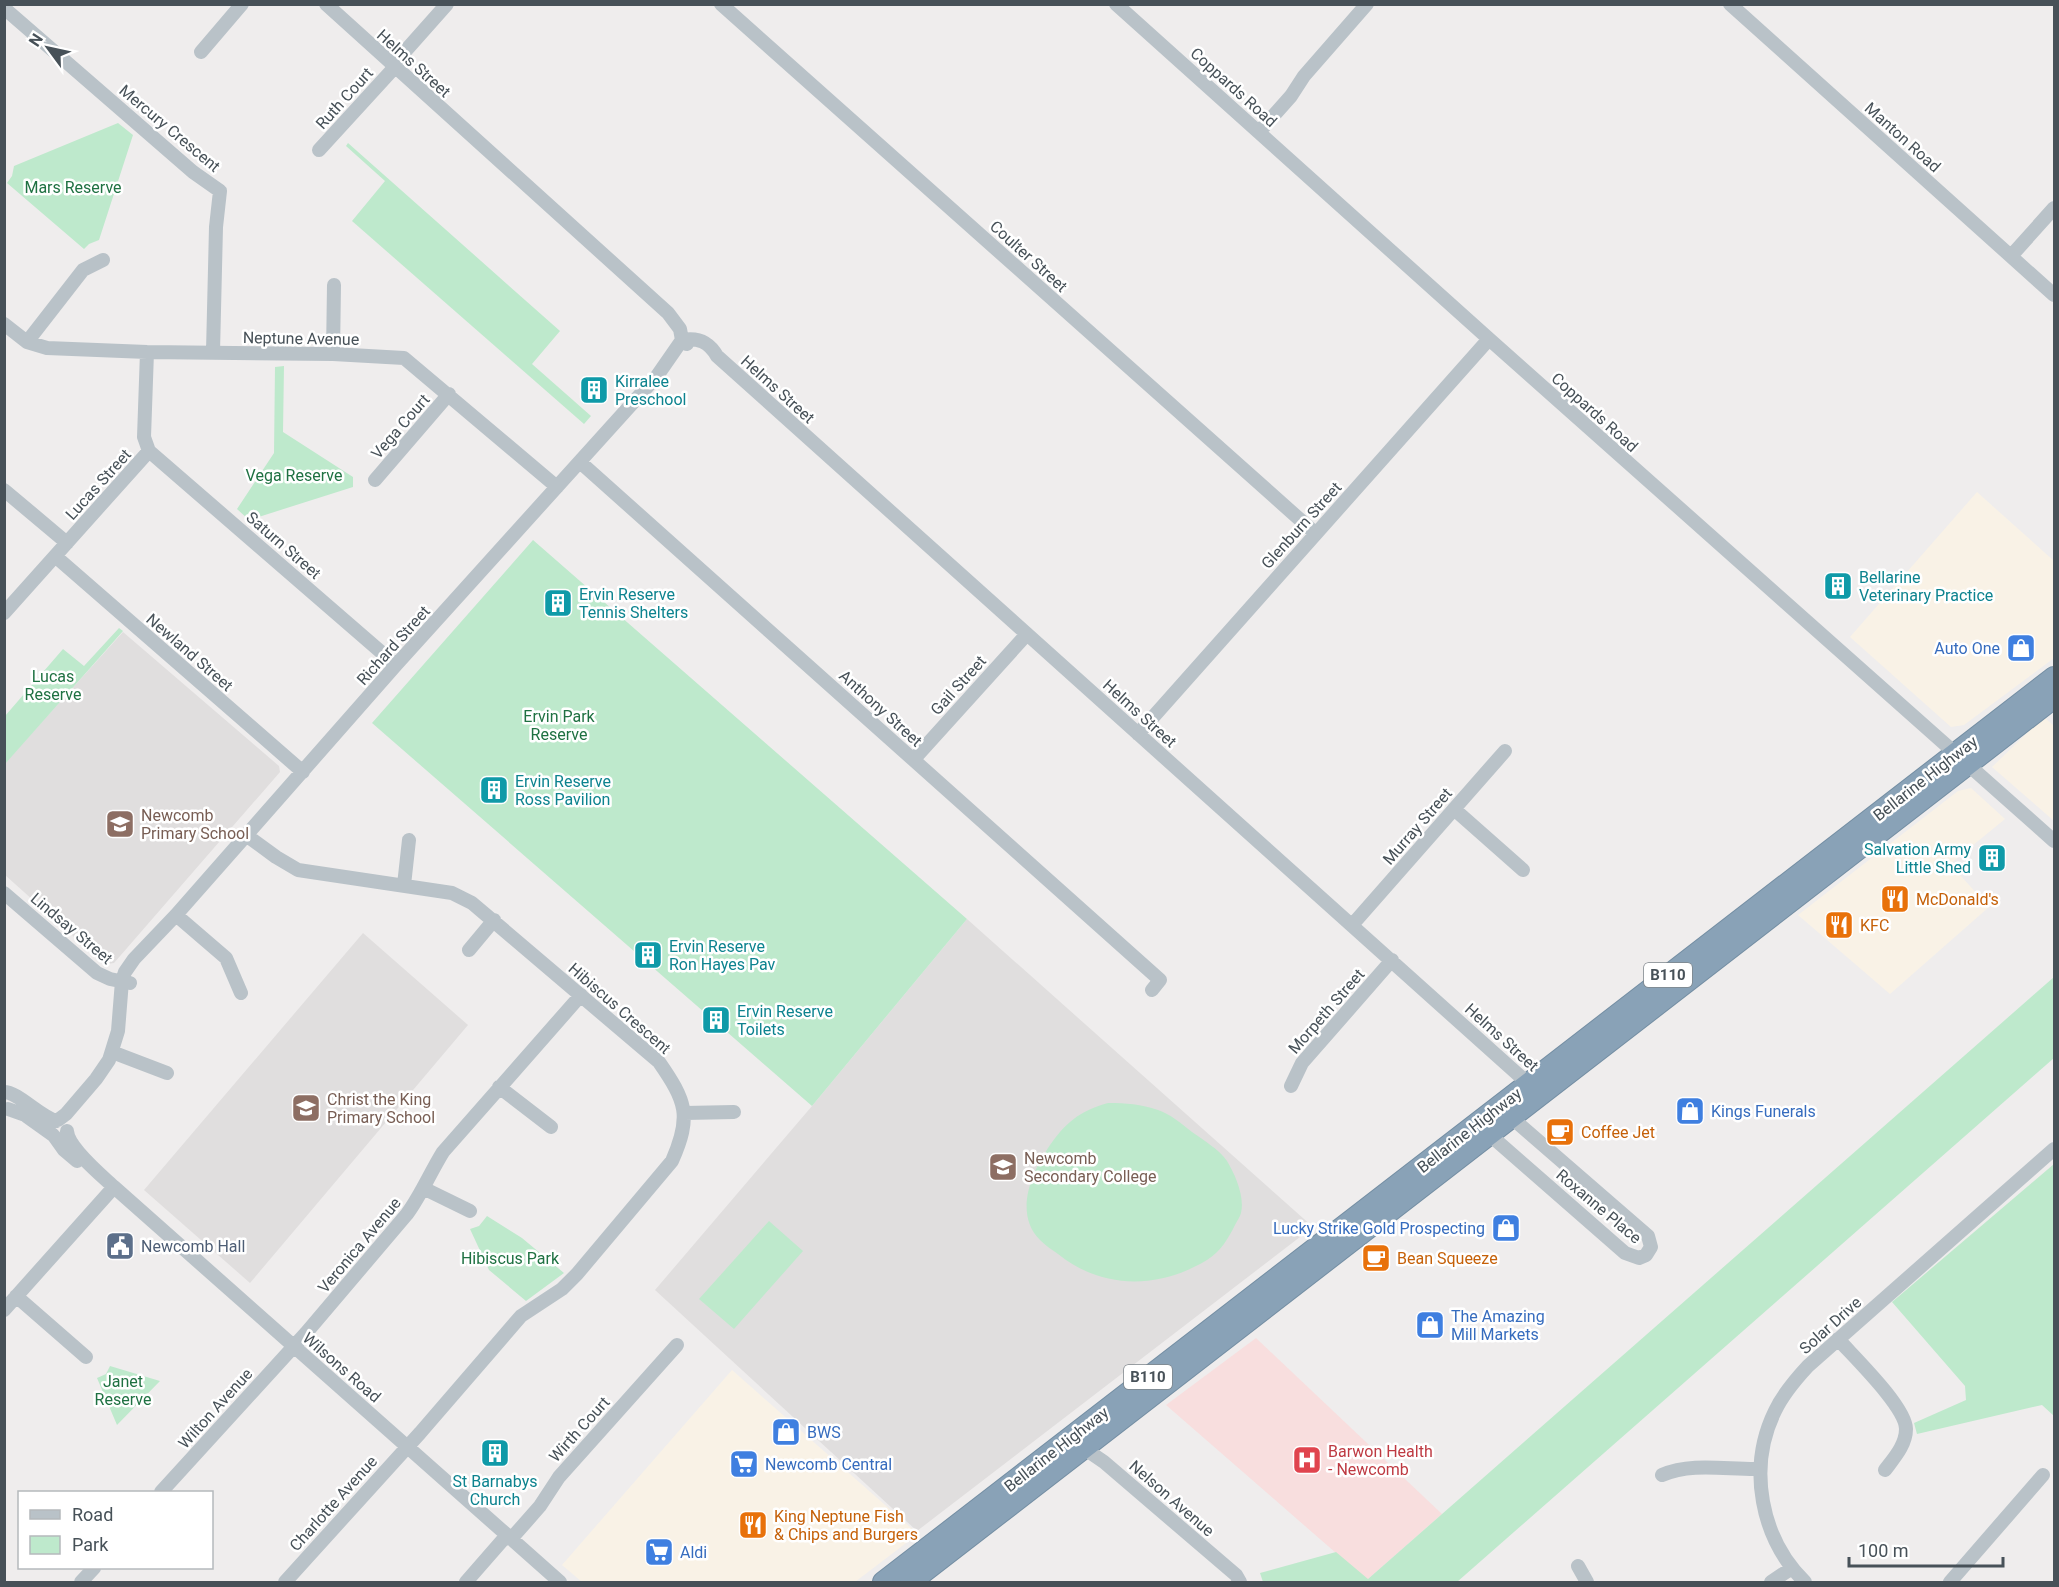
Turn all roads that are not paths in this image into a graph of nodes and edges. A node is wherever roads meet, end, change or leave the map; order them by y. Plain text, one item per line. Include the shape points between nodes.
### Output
1 (242, 4) edge
2 (326, 4) edge
3 (447, 4) edge
4 (721, 4) edge
5 (1116, 4) edge
6 (1367, 4) edge
7 (1730, 4) edge
8 (4, 8) edge
9 (201, 52) dead end
10 (393, 67) junction
11 (1257, 129) junction
12 (319, 150) dead end
13 (2055, 208) edge
14 (2012, 255) junction
15 (103, 260) dead end
16 (334, 285) dead end
17 (2055, 295) edge
18 (4, 324) edge
19 (1489, 339) junction
20 (27, 342) junction
21 (687, 342) junction
22 (147, 352) junction
23 (213, 352) junction
24 (333, 354) junction
25 (449, 394) junction
26 (149, 451) junction
27 (579, 462) junction
28 (375, 480) dead end
29 (556, 487) junction
30 (4, 490) edge
31 (1315, 533) junction
32 (66, 543) junction
33 (55, 556) junction
34 (4, 613) edge
35 (1027, 634) junction
36 (396, 665) junction
37 (2055, 677) edge
38 (2055, 698) edge
39 (1138, 734) junction
40 (1505, 751) dead end
41 (914, 759) junction
42 (1962, 759) junction
43 (303, 772) junction
44 (1454, 809) junction
45 (246, 835) junction
46 (409, 840) dead end
47 (2055, 841) edge
48 (1523, 870) dead end
49 (404, 885) junction
50 (4, 893) edge
51 (176, 915) junction
52 (494, 920) junction
53 (1353, 924) junction
54 (469, 950) dead end
55 (1392, 960) junction
56 (126, 982) junction
57 (1161, 982) dead end
58 (241, 993) dead end
59 (581, 995) junction
60 (116, 1053) junction
61 (167, 1073) dead end
62 (499, 1086) junction
63 (1291, 1086) dead end
64 (1535, 1089) junction
65 (9, 1091) edge
66 (6, 1110) edge
67 (734, 1112) dead end
68 (686, 1113) junction
69 (1512, 1118) junction
70 (550, 1127) dead end
71 (59, 1129) junction
72 (1490, 1135) junction
73 (2055, 1149) edge
74 (114, 1187) junction
75 (423, 1188) junction
76 (470, 1211) dead end
77 (16, 1296) junction
78 (4, 1310) edge
79 (1838, 1339) junction
80 (677, 1345) dead end
81 (293, 1346) junction
82 (86, 1357) dead end
83 (407, 1446) junction
84 (1085, 1449) junction
85 (1760, 1469) junction
86 (1885, 1470) dead end
87 (1662, 1475) dead end
88 (2043, 1475) dead end
89 (162, 1491) edge
90 (509, 1537) junction
91 (1578, 1566) dead end
92 (1792, 1568) junction
93 (93, 1569) edge
94 (1238, 1579) edge
95 (81, 1582) edge
96 (285, 1582) edge
97 (466, 1582) edge
98 (560, 1582) edge
99 (883, 1582) edge
100 (911, 1582) edge
101 (1587, 1582) edge
102 (1771, 1582) edge
103 (1805, 1582) edge
104 (1950, 1582) edge

1 - 9 street
2 - 10 street, Helms Street
3 - 10 street, Ruth Court
4 - 31 street, Coulter Street
5 - 11 street, Coppards Road
6 - 11 street via 1286,91
7 - 14 street, Manton Road
8 - 23 street, Mercury Crescent via 220,191
10 - 12 street, Ruth Court
10 - 21 street, Helms Street via 668,313
11 - 19 street, Coppards Road
13 - 14 street
14 - 17 street, Manton Road
15 - 20 street via 83,270
16 - 24 street
18 - 20 street, Neptune Avenue
19 - 31 street, Glenburn Street
19 - 42 street, Coppards Road
20 - 22 street, Neptune Avenue via 47,348
21 - 27 street, Richard Street
21 - 35 street, Helms Street via 717,356
22 - 23 street, Neptune Avenue
22 - 26 street, Lucas Street via 144,437
23 - 24 street, Neptune Avenue
24 - 25 street, Neptune Avenue via 404,358
25 - 28 street, Vega Court
25 - 29 street, Neptune Avenue
26 - 32 street, Lucas Street
26 - 36 street, Saturn Street
27 - 29 street, Richard Street
27 - 41 street, Anthony Street
29 - 36 street, Richard Street
30 - 32 street
31 - 39 street, Glenburn Street
32 - 33 street, Lucas Street
33 - 34 street, Lucas Street
33 - 43 street, Newland Street
35 - 39 street, Helms Street
35 - 41 street, Gail Street
36 - 43 street, Richard Street
37 - 42 highway, Bellarine Highway / B110
38 - 42 highway, Bellarine Highway / B110
39 - 53 street, Helms Street
40 - 44 street, Murray Street
41 - 57 street, Anthony Street
42 - 47 street, Coppards Road
42 - 64 highway, Bellarine Highway / B110
43 - 45 street, Richard Street
44 - 48 street
44 - 53 street, Murray Street
45 - 49 street, Hibiscus Crescent via 298,870
45 - 51 street, Richard Street
46 - 49 street
49 - 52 street, Hibiscus Crescent via 452,893
50 - 56 street, Lindsay Street via 96,972
51 - 56 street, Richard Street via 134,959 125,972
51 - 58 street via 226,958
52 - 54 street
52 - 59 street, Hibiscus Crescent
53 - 55 street, Helms Street
55 - 63 street, Morpeth Street via 1304,1060
55 - 64 street, Helms Street
56 - 60 street, Richard Street via 126,1035
59 - 62 street, Veronica Avenue
59 - 68 street, Hibiscus Crescent via 659,1062 676,1087
60 - 61 street
60 - 71 street, Richard Street via 66,1114
62 - 70 street
62 - 75 street, Veronica Avenue via 443,1152
64 - 69 highway, Bellarine Highway / B110
64 - 99 highway, Bellarine Highway / B110
65 - 66 street via 15,1104
65 - 71 street, Wilsons Road
66 - 71 street, Wilsons Road
67 - 68 street
68 - 83 street via 672,1161 577,1274 521,1316
69 - 72 highway, Bellarine Highway / B110
69 - 72 street, Roxanne Place via 1648,1236 1651,1247 1646,1255 1639,1258 1625,1253
71 - 74 street, Wilsons Road
72 - 84 highway, Bellarine Highway / B110
73 - 79 street, Solar Drive
74 - 77 street
74 - 81 street, Wilsons Road
75 - 76 street
75 - 81 street, Veronica Avenue via 407,1214
77 - 78 street
77 - 82 street
79 - 85 street, Solar Drive via 1784,1394 1768,1427
79 - 86 street via 1905,1420 1905,1438
80 - 90 street, Wirth Court
81 - 83 street, Wilsons Road
81 - 89 street, Wilton Avenue
83 - 90 street, Wilsons Road
83 - 96 street, Charlotte Avenue
84 - 94 street, Nelson Avenue via 1104,1461
84 - 100 highway, Bellarine Highway / B110
85 - 87 street via 1687,1467
85 - 92 street, Solar Drive via 1772,1535
88 - 104 street
90 - 97 street, Wirth Court
90 - 98 street, Wilsons Road
91 - 101 street
92 - 102 street
92 - 103 street, Solar Drive
93 - 95 street

